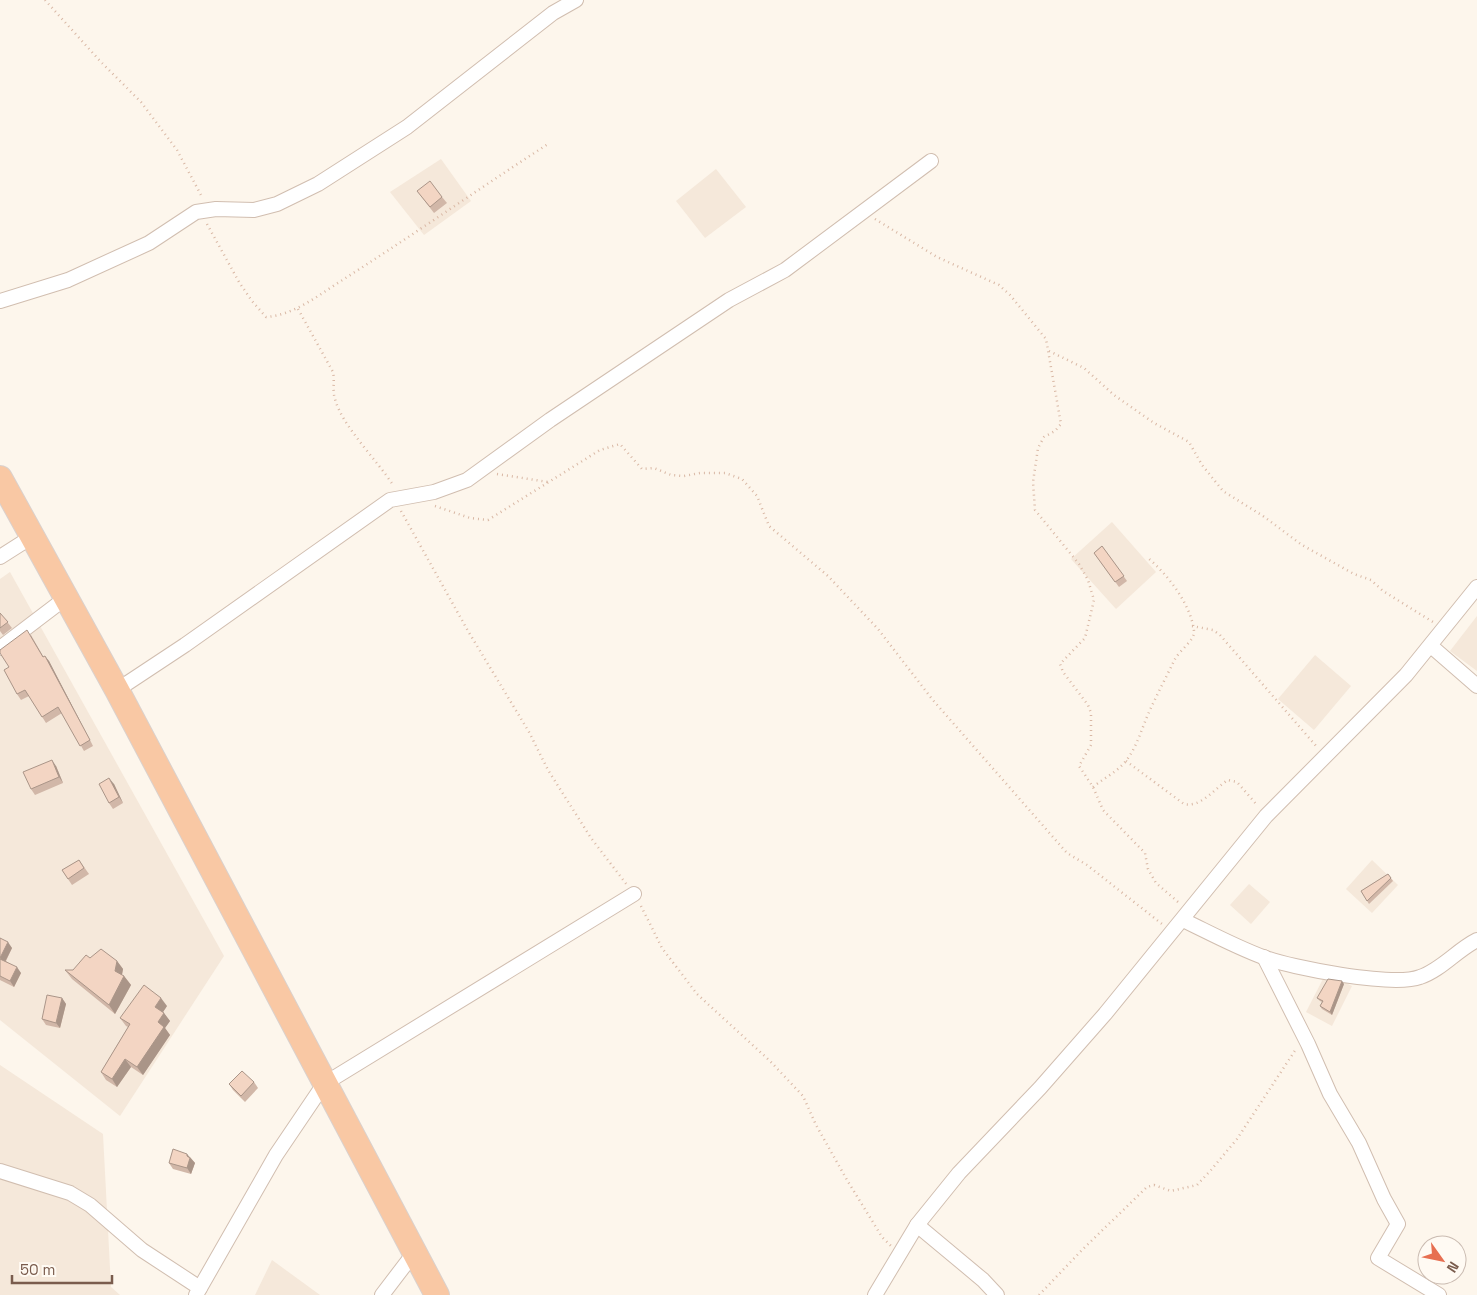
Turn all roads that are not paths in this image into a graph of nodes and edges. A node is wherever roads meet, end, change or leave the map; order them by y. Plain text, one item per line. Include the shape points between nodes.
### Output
1 (576, 0) edge
2 (931, 161) dead end
3 (0, 301) edge
4 (0, 478) edge
5 (33, 536) junction
6 (0, 557) edge
7 (1477, 587) edge
8 (67, 598) junction
9 (1431, 646) junction
10 (0, 648) edge
11 (1477, 686) edge
12 (117, 690) junction
13 (634, 894) dead end
14 (1187, 915) junction
15 (1477, 940) edge
16 (1264, 957) junction
17 (324, 1084) junction
18 (0, 1171) edge
19 (917, 1225) junction
20 (414, 1253) junction
21 (198, 1292) edge
22 (382, 1295) edge
23 (437, 1295) edge
24 (875, 1295) edge
25 (997, 1295) edge
26 (1439, 1295) edge

1 - 3 street via 553,13 407,127 318,184 277,204 254,210 202,210 140,247 68,280
2 - 12 street via 785,270 730,300 550,420 482,471 453,487 390,500
4 - 5 highway
5 - 6 street
5 - 8 highway
7 - 9 street
8 - 10 street
8 - 12 highway
9 - 11 street
9 - 14 street via 1266,816
12 - 17 highway
13 - 17 street
14 - 16 street
14 - 19 street via 1040,1088 959,1174
15 - 16 street via 1421,977 1402,981
16 - 26 street via 1398,1224 1378,1258
17 - 20 highway
17 - 21 street via 276,1154
18 - 21 street via 70,1193 90,1205
19 - 24 street
19 - 25 street
20 - 22 street
20 - 23 highway

